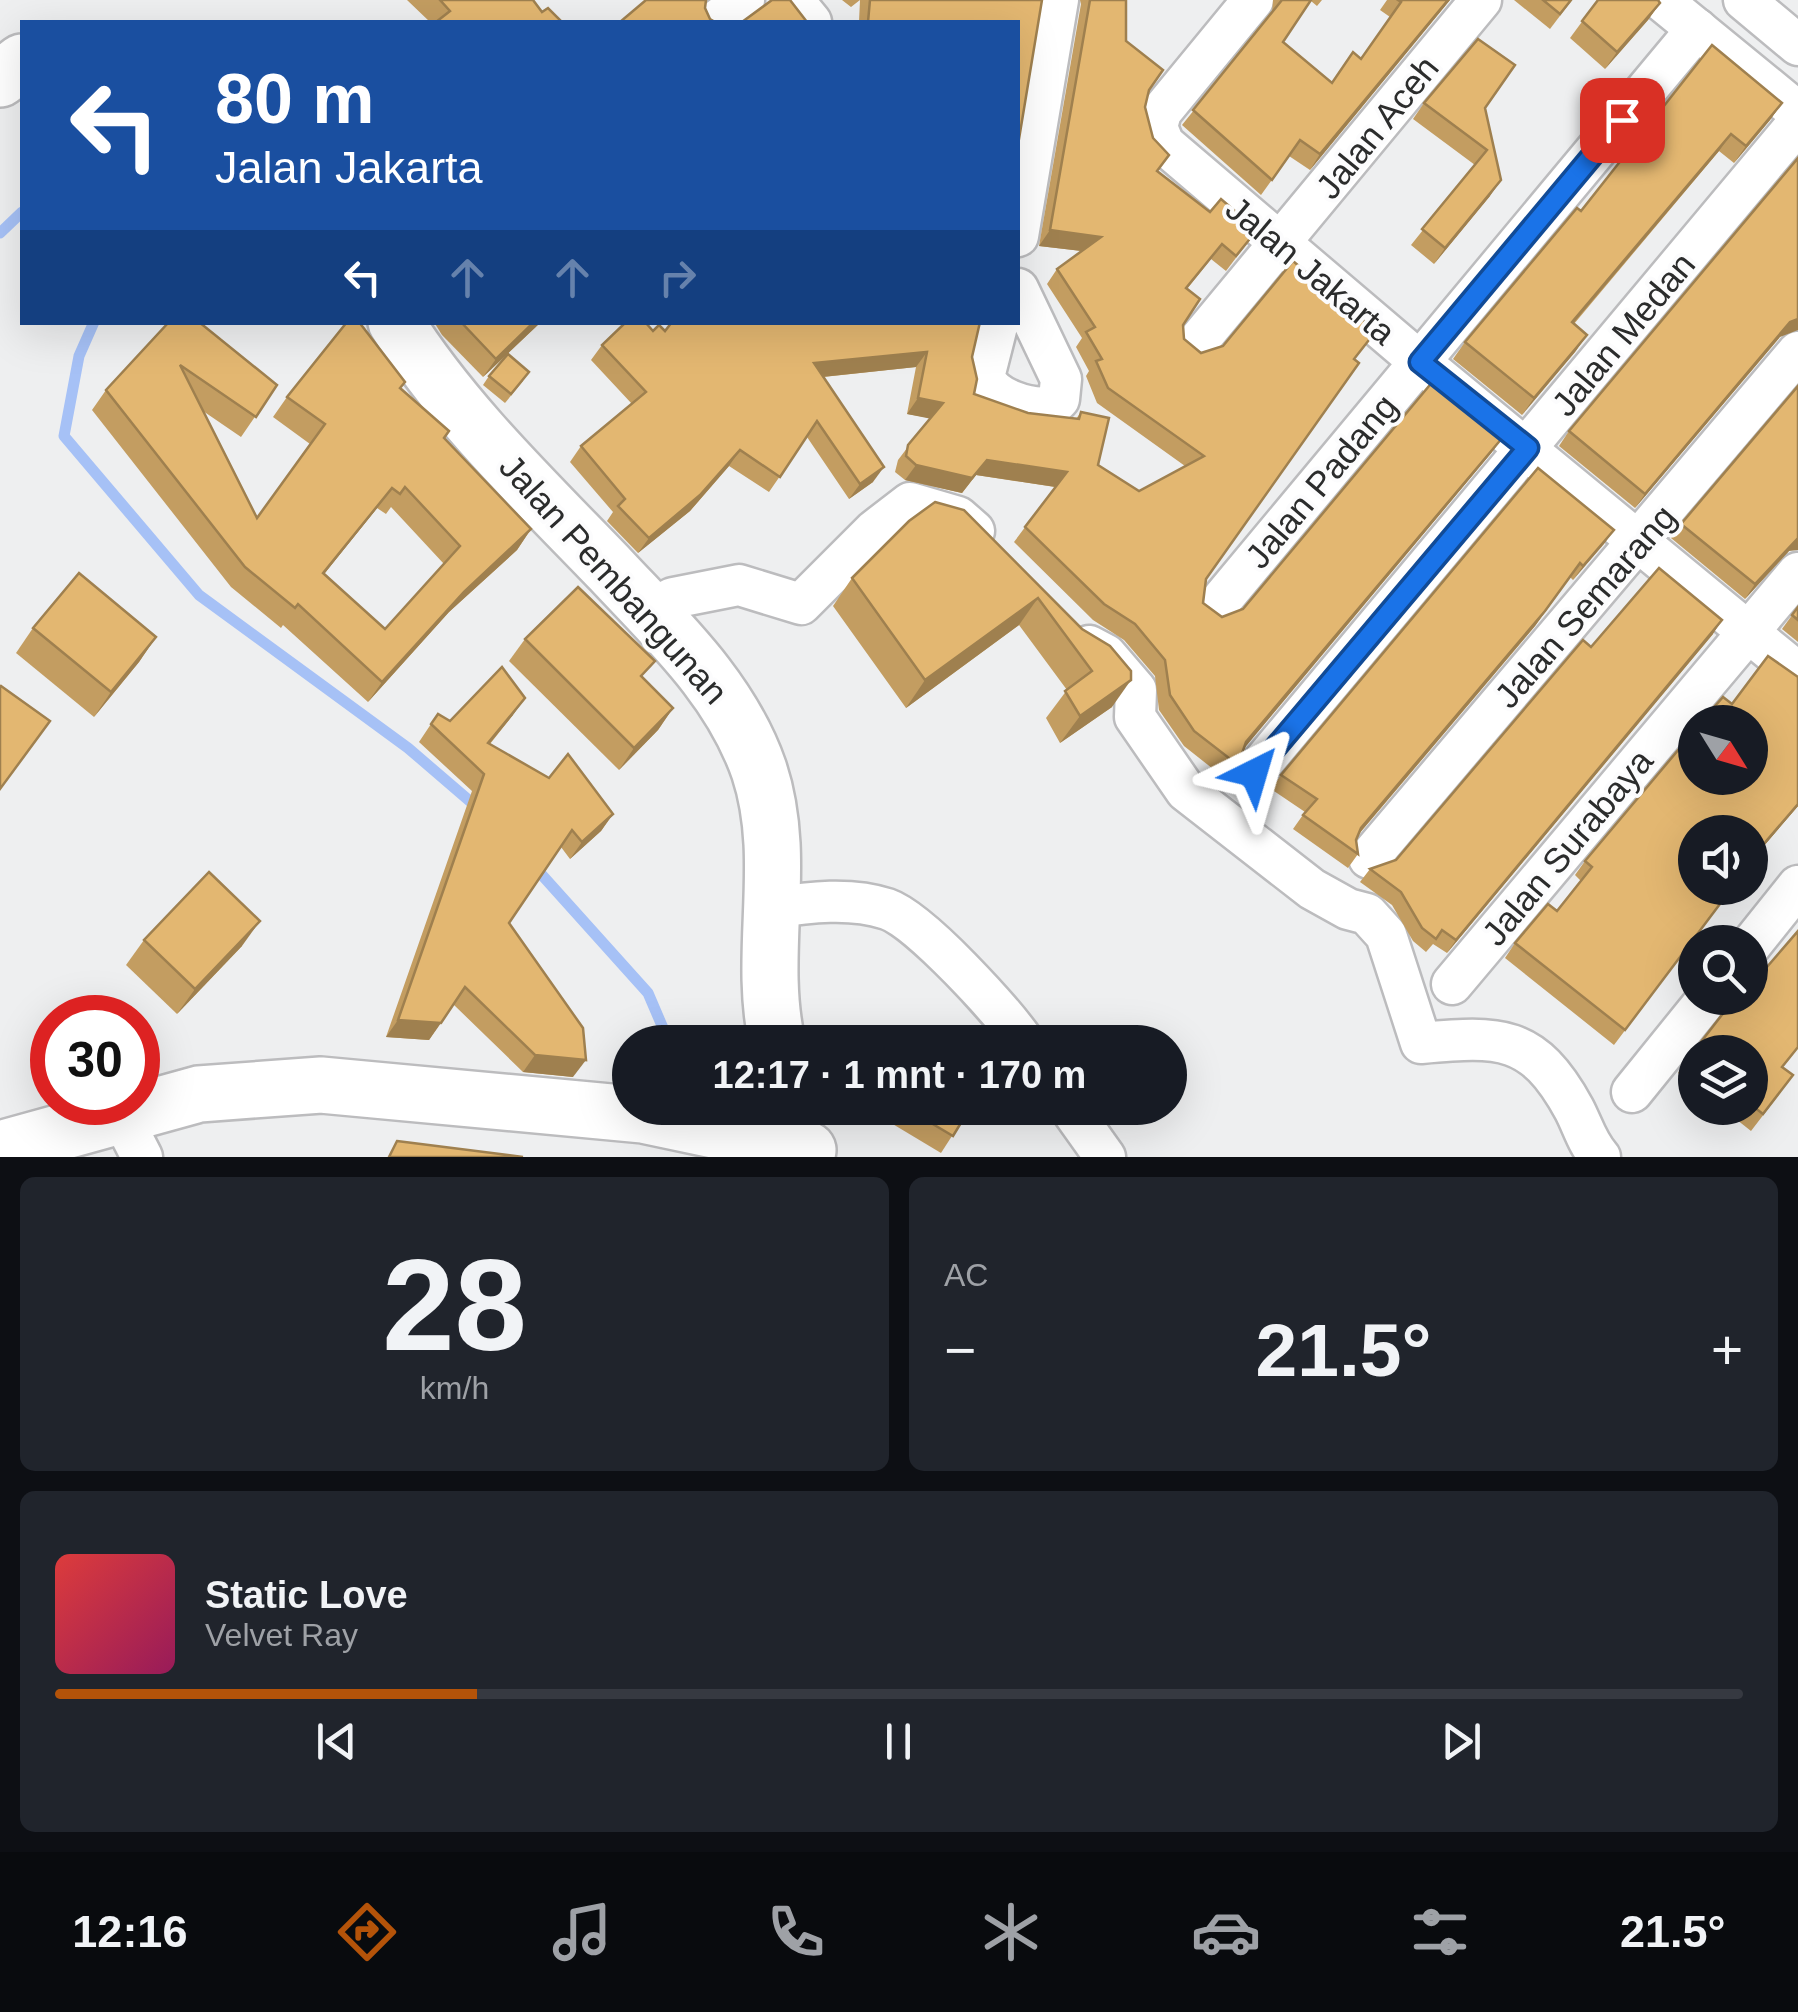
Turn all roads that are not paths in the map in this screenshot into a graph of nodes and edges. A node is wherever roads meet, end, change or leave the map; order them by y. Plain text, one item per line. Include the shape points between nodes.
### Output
1 (744, 0) edge
2 (793, 0) edge
3 (1058, 0) edge
4 (1481, 0) edge
5 (1661, 0) edge
6 (1744, 0) edge
7 (1239, 5) edge
8 (718, 20) edge
9 (809, 20) edge
10 (1697, 29) junction
11 (1798, 45) edge
12 (20, 64) edge
13 (0, 79) edge
14 (1798, 112) edge
15 (1798, 123) edge
16 (1020, 224) edge
17 (1281, 245) junction
18 (1020, 292) edge
19 (398, 325) edge
20 (997, 325) edge
21 (1195, 344) edge
22 (1798, 352) edge
23 (1420, 362) junction
24 (1528, 448) junction
25 (1640, 543) junction
26 (992, 556) edge
27 (1798, 574) edge
28 (1214, 609) edge
29 (649, 610) junction
30 (1064, 626) edge
31 (1749, 632) junction
32 (1798, 673) edge
33 (1254, 773) dead end
34 (1368, 858) dead end
35 (1798, 886) edge
36 (772, 908) junction
37 (1767, 925) edge
38 (1452, 984) dead end
39 (1694, 1015) edge
40 (775, 1025) edge
41 (1008, 1025) edge
42 (1632, 1092) dead end
43 (1082, 1125) edge
44 (132, 1138) edge
45 (753, 1141) edge
46 (0, 1149) edge
47 (78, 1157) edge
48 (1106, 1157) edge
49 (1600, 1157) edge

1 - 8 street
2 - 9 street
3 - 16 street
4 - 17 street, Jalan Aceh
5 - 10 street
6 - 11 street
7 - 17 street, Jalan Jakarta via 1161,112 1157,127 1171,152
10 - 14 street
10 - 23 street, Jalan Padang
12 - 13 street
15 - 24 street, Jalan Medan
17 - 21 street, Jalan Aceh
17 - 23 street, Jalan Jakarta
18 - 20 street via 1061,378 1060,399 1052,406 996,395 987,384
19 - 29 street, Jalan Pembangunan via 488,436
22 - 25 street, Jalan Semarang
23 - 24 street, Jalan Jakarta
23 - 28 street, Jalan Padang
24 - 25 street, Jalan Jakarta
24 - 33 street, Jalan Medan
25 - 31 street, Jalan Jakarta
25 - 34 street, Jalan Semarang
26 - 29 street via 958,517 910,504 801,604 738,586 673,598
27 - 31 street, Jalan Surabaya
29 - 36 street, Jalan Pembangunan via 704,672 746,738 771,822
30 - 49 street via 1106,654 1136,690 1135,717 1186,790 1312,889 1367,914 1386,934 1421,1044 1522,1045 1551,1073
31 - 32 street, Jalan Jakarta
31 - 38 street, Jalan Surabaya
35 - 37 street
36 - 40 street, Jalan Pembangunan via 768,978
36 - 41 street via 813,902 888,910 916,926
39 - 42 street
43 - 48 street
44 - 45 street via 230,1122 341,1118 581,1142 650,1156
44 - 46 street
44 - 47 street

